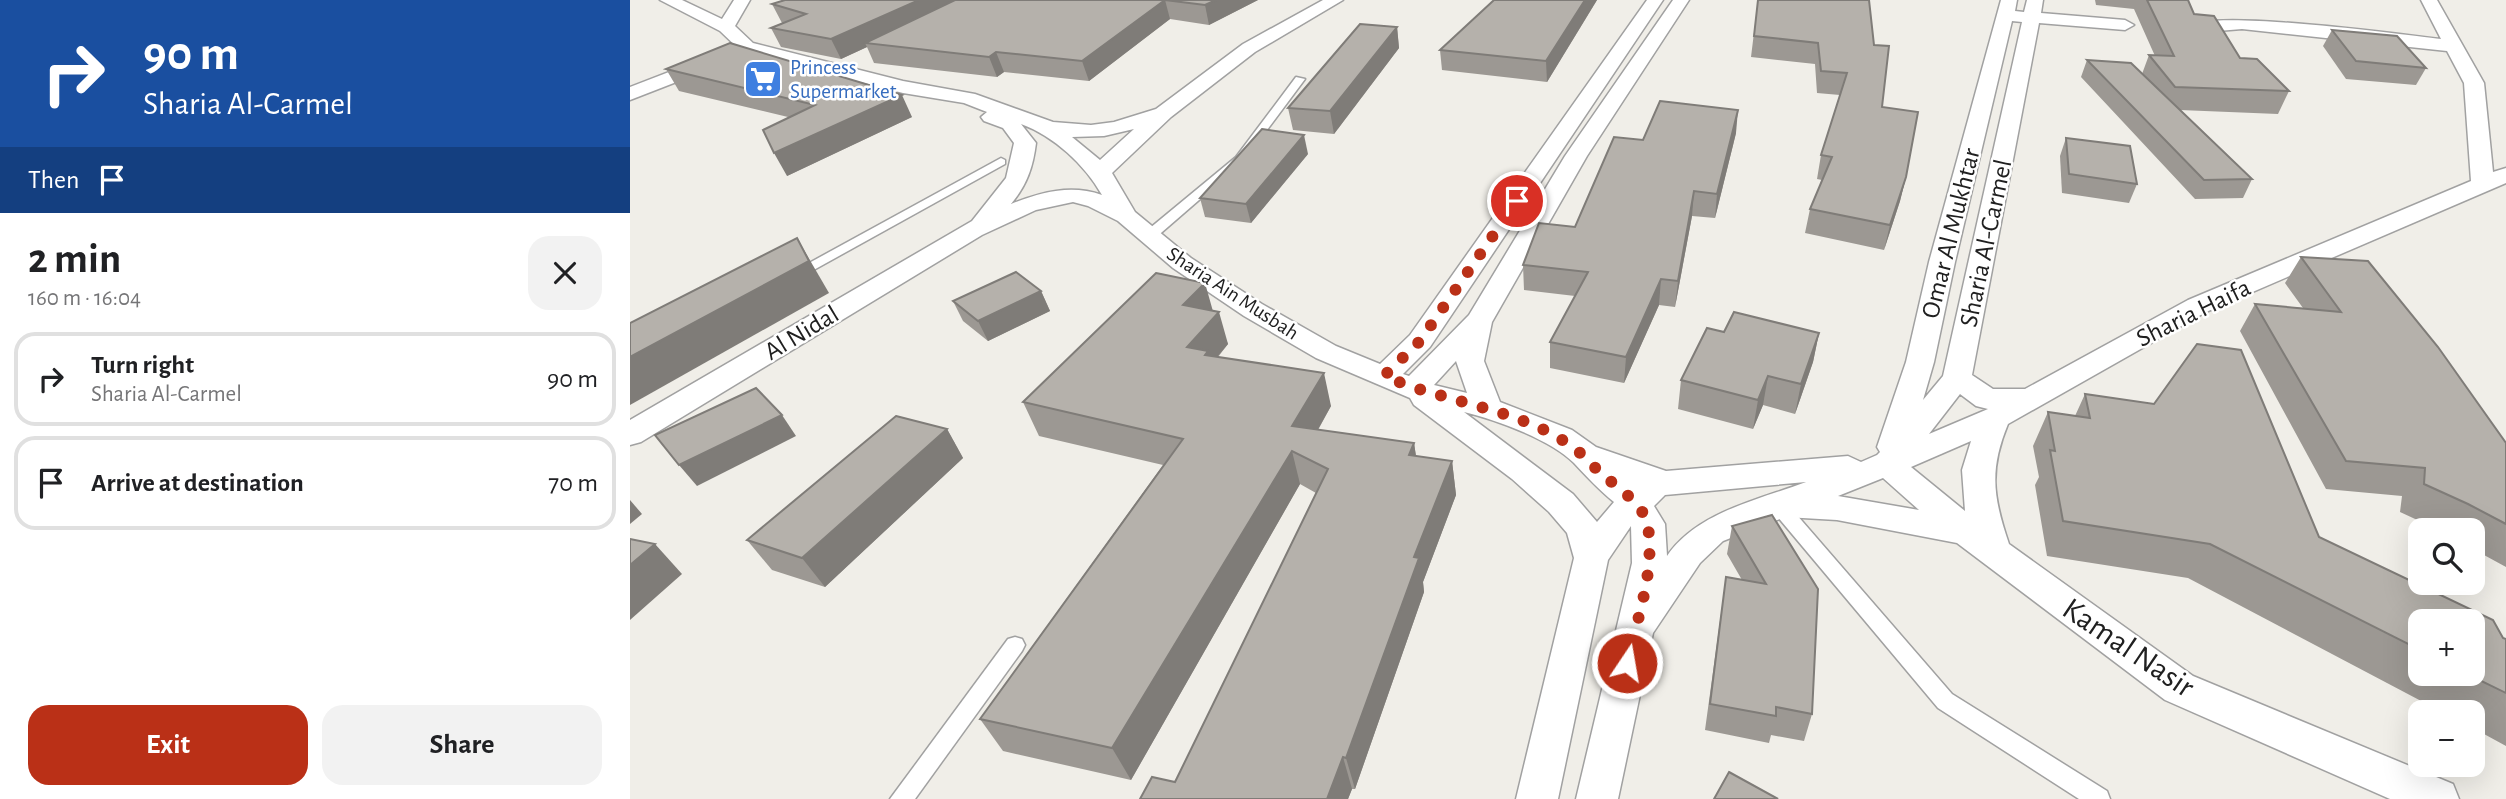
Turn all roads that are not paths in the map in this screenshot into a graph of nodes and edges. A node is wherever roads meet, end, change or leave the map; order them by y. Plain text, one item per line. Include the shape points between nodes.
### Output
1 (668, 0) edge
2 (742, 0) edge
3 (1335, 0) edge
4 (1655, 0) edge
5 (1681, 0) edge
6 (2430, 0) edge
7 (2007, 8) edge
8 (2034, 8) edge
9 (2126, 26) dead end
10 (726, 27) junction
11 (2194, 28) edge
12 (2455, 46) junction
13 (747, 47) junction
14 (865, 58) dead end
15 (841, 70) junction
16 (1300, 79) dead end
17 (916, 88) junction
18 (630, 94) edge
19 (1164, 113) junction
20 (1048, 127) junction
21 (1001, 162) dead end
22 (1100, 172) junction
23 (2495, 180) edge
24 (1126, 216) junction
25 (973, 230) junction
26 (1149, 236) junction
27 (782, 281) edge
28 (1480, 320) junction
29 (1956, 378) junction
30 (1399, 383) junction
31 (2029, 399) junction
32 (1488, 408) junction
33 (1996, 418) junction
34 (630, 434) edge
35 (1586, 455) junction
36 (1887, 464) junction
37 (1665, 483) junction
38 (1634, 501) junction
39 (1777, 504) junction
40 (1980, 542) junction
41 (1591, 558) junction
42 (1633, 636) junction
43 (1015, 645) dead end
44 (901, 799) edge
45 (1537, 799) edge
46 (1597, 799) edge
47 (2099, 799) edge
48 (2438, 799) edge

1 - 10 street, Sharia Ain Musbah
2 - 10 street
3 - 19 street via 1249,48
4 - 30 street via 1420,341
5 - 28 street via 1576,156
6 - 12 street
7 - 8 street
7 - 36 street, Omar Al Mukhtar via 1920,362
8 - 9 street
8 - 29 street, Sharia Al-Carmel
10 - 13 street, Sharia Ain Musbah
11 - 12 street via 2239,18
12 - 23 street via 2474,83
13 - 15 street, Sharia Ain Musbah
13 - 18 street
14 - 15 street
15 - 17 street, Sharia Ain Musbah
16 - 26 lane via 1240,159
17 - 20 street, Sharia Ain Musbah via 968,99
17 - 25 street via 1010,124 1025,143 1015,186
19 - 20 street via 1110,130 1076,133
19 - 22 street
20 - 22 street, Sharia Ain Musbah
21 - 27 lane
22 - 24 street, Sharia Ain Musbah
23 - 31 street, Sharia Haifa via 2197,306
24 - 25 street via 1086,197 1064,197
24 - 26 street, Sharia Ain Musbah
25 - 34 street, Al Nidal
26 - 30 street, Sharia Ain Musbah via 1182,263 1325,352
28 - 30 street
28 - 32 street via 1470,361
29 - 31 street via 1987,400
29 - 36 street, Sharia Al-Carmel
30 - 32 street, Sharia Ain Musbah
30 - 41 street, Sharia Ain Musbah via 1524,471 1561,503 1583,528
31 - 33 street, Sharia Haifa
32 - 35 street, Sharia Ain Musbah via 1561,439
33 - 36 street, Sharia Haifa
33 - 40 street via 1975,473
35 - 37 street
35 - 38 street, Sharia Ain Musbah
36 - 37 street
36 - 39 street, Sharia Haifa
36 - 40 street, Kamal Nasir
37 - 38 street
38 - 41 street via 1611,525
38 - 42 street, Sharia Ain Musbah via 1648,524 1650,563
39 - 40 street via 1837,508
39 - 42 street, Sharia Haifa via 1711,532 1688,553
39 - 47 lane via 1945,702
40 - 48 street, Kamal Nasir via 2179,688
41 - 45 street
42 - 46 street, Sharia Ain Musbah
43 - 44 lane

